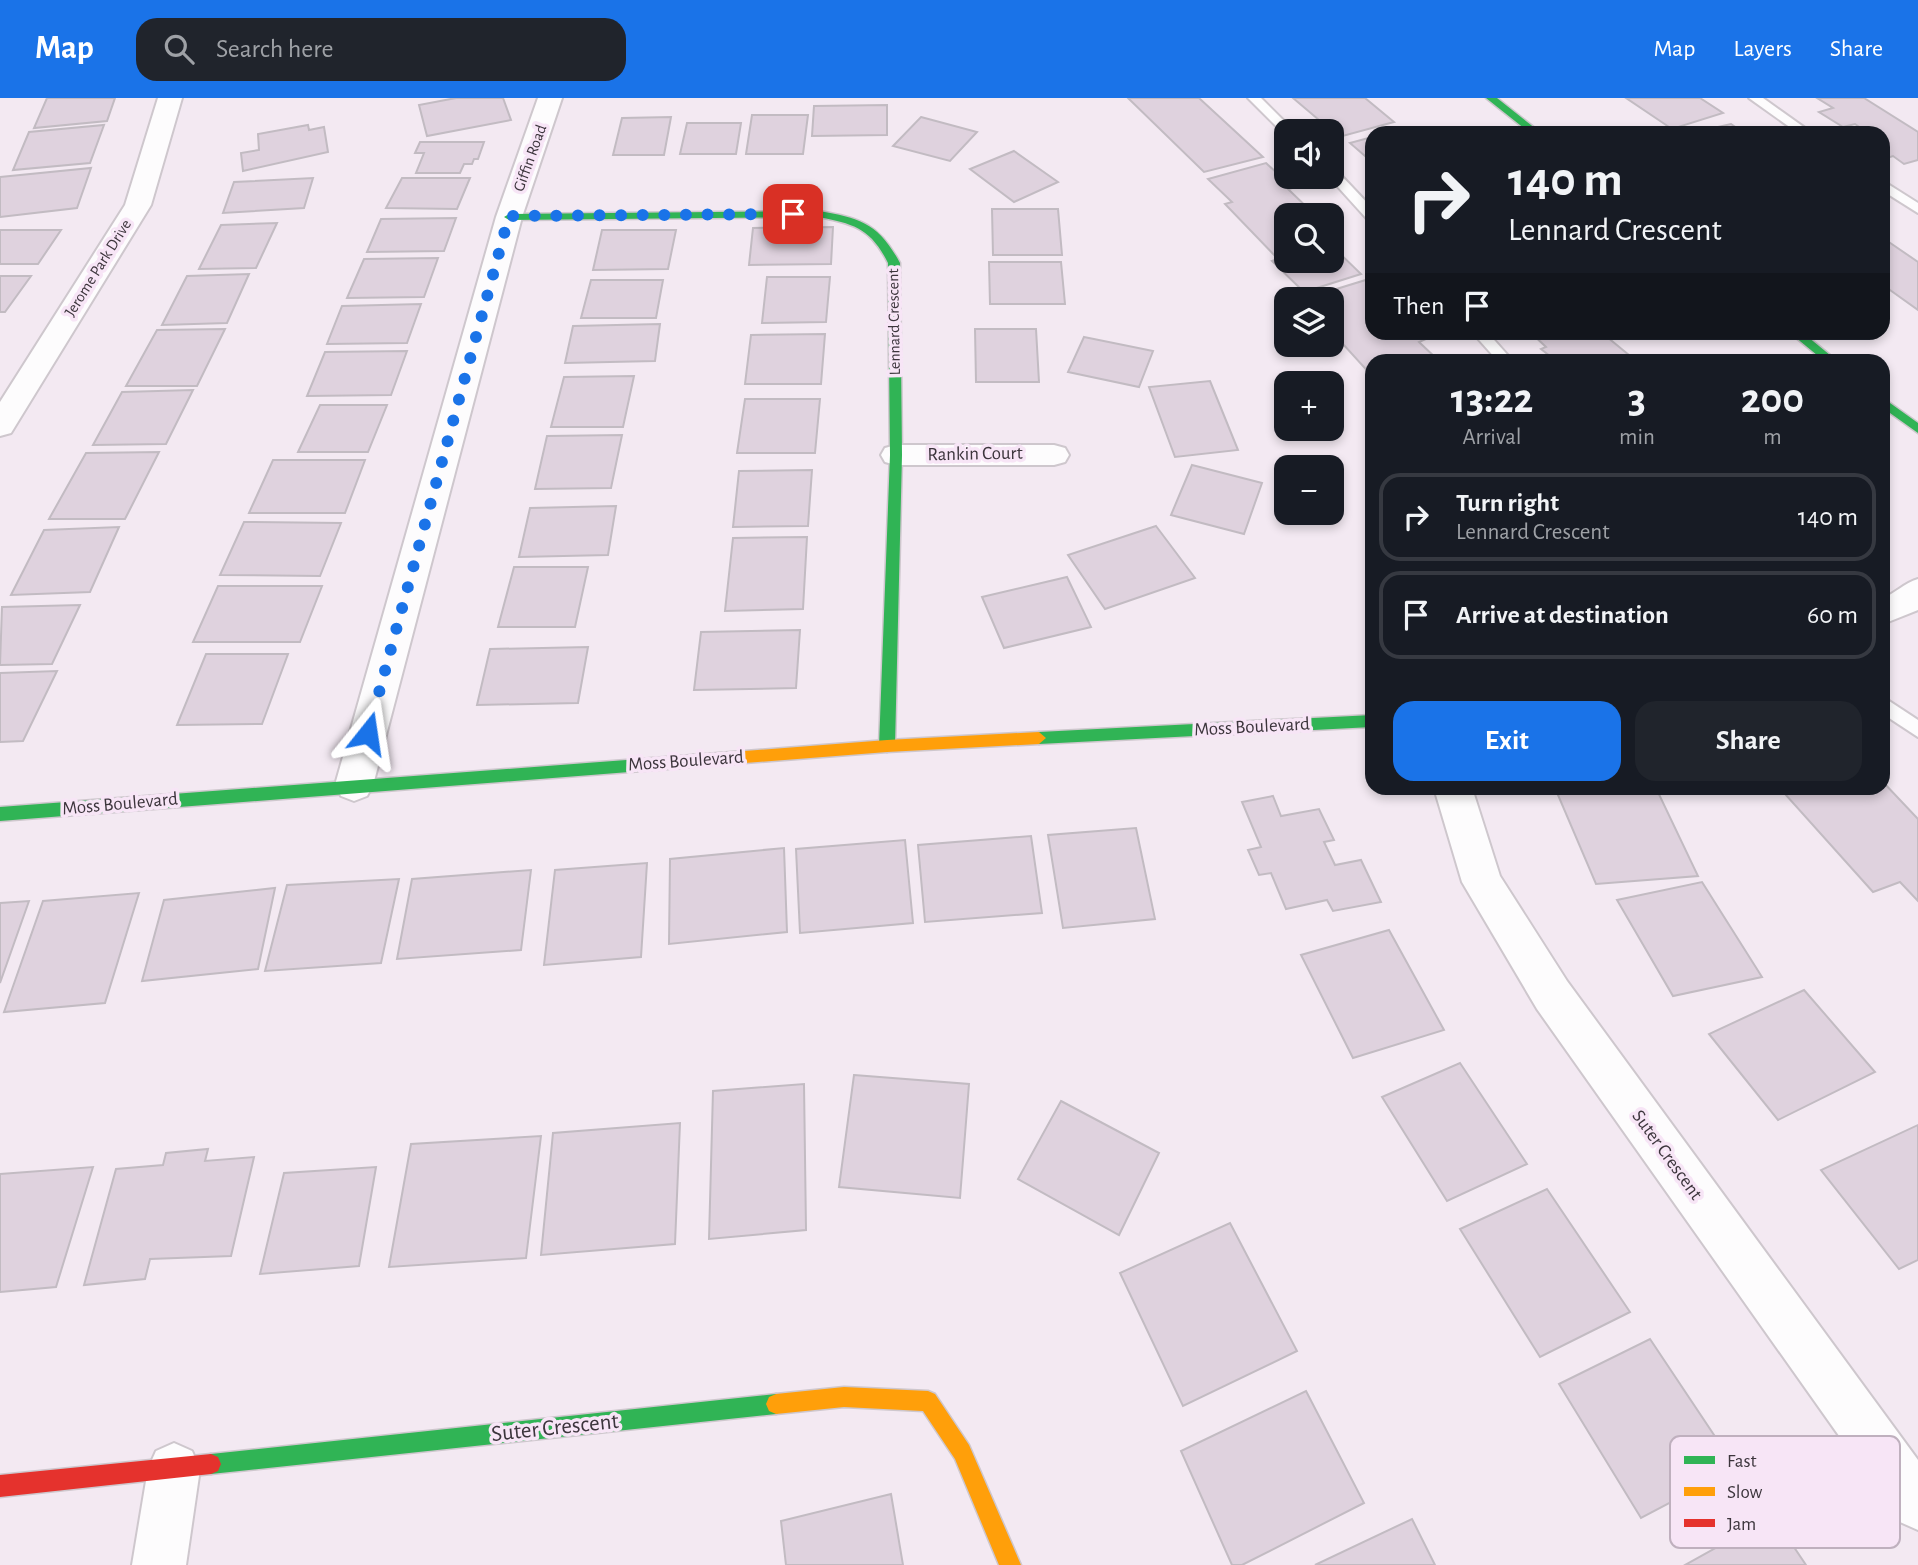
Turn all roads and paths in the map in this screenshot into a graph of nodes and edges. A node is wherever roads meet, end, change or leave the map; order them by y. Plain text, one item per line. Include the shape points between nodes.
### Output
1 (170, 98) edge
2 (550, 98) edge
3 (1254, 98) edge
4 (1491, 98) edge
5 (1755, 98) edge
6 (1276, 119) edge
7 (1527, 126) edge
8 (1796, 126) edge
9 (1344, 186) edge
10 (1890, 190) edge
11 (1365, 208) edge
12 (1918, 209) edge
13 (509, 216) junction
14 (1486, 340) edge
15 (1804, 340) edge
16 (1499, 354) edge
17 (1822, 354) edge
18 (1890, 407) edge
19 (0, 426) edge
20 (1918, 429) edge
21 (897, 455) junction
22 (1054, 455) dead end
23 (1890, 709) edge
24 (1365, 721) edge
25 (1918, 730) edge
26 (887, 746) junction
27 (354, 785) junction
28 (1455, 795) edge
29 (0, 814) edge
30 (1869, 1436) edge
31 (174, 1469) junction
32 (1900, 1479) edge
33 (0, 1486) edge
34 (1918, 1504) edge
35 (159, 1565) edge
36 (1010, 1565) edge

1 - 19 street, Jerome Park Drive via 138,205
2 - 13 street, Giffin Road
3 - 6 lane
4 - 7 street
5 - 8 lane
9 - 11 lane
10 - 12 lane
13 - 21 street, Lennard Crescent via 819,214 860,221 884,240 894,263
13 - 27 street, Giffin Road
14 - 16 lane
15 - 17 street
18 - 20 street
21 - 22 street, Rankin Court
21 - 26 street, Lennard Crescent
23 - 25 lane
24 - 26 street, Moss Boulevard
26 - 27 street, Moss Boulevard
27 - 29 street, Moss Boulevard
28 - 30 street, Suter Crescent via 1482,882 1552,995
31 - 33 street, Suter Crescent
31 - 35 street
31 - 36 street, Suter Crescent via 844,1397 928,1401 962,1452
32 - 34 street, Suter Crescent

